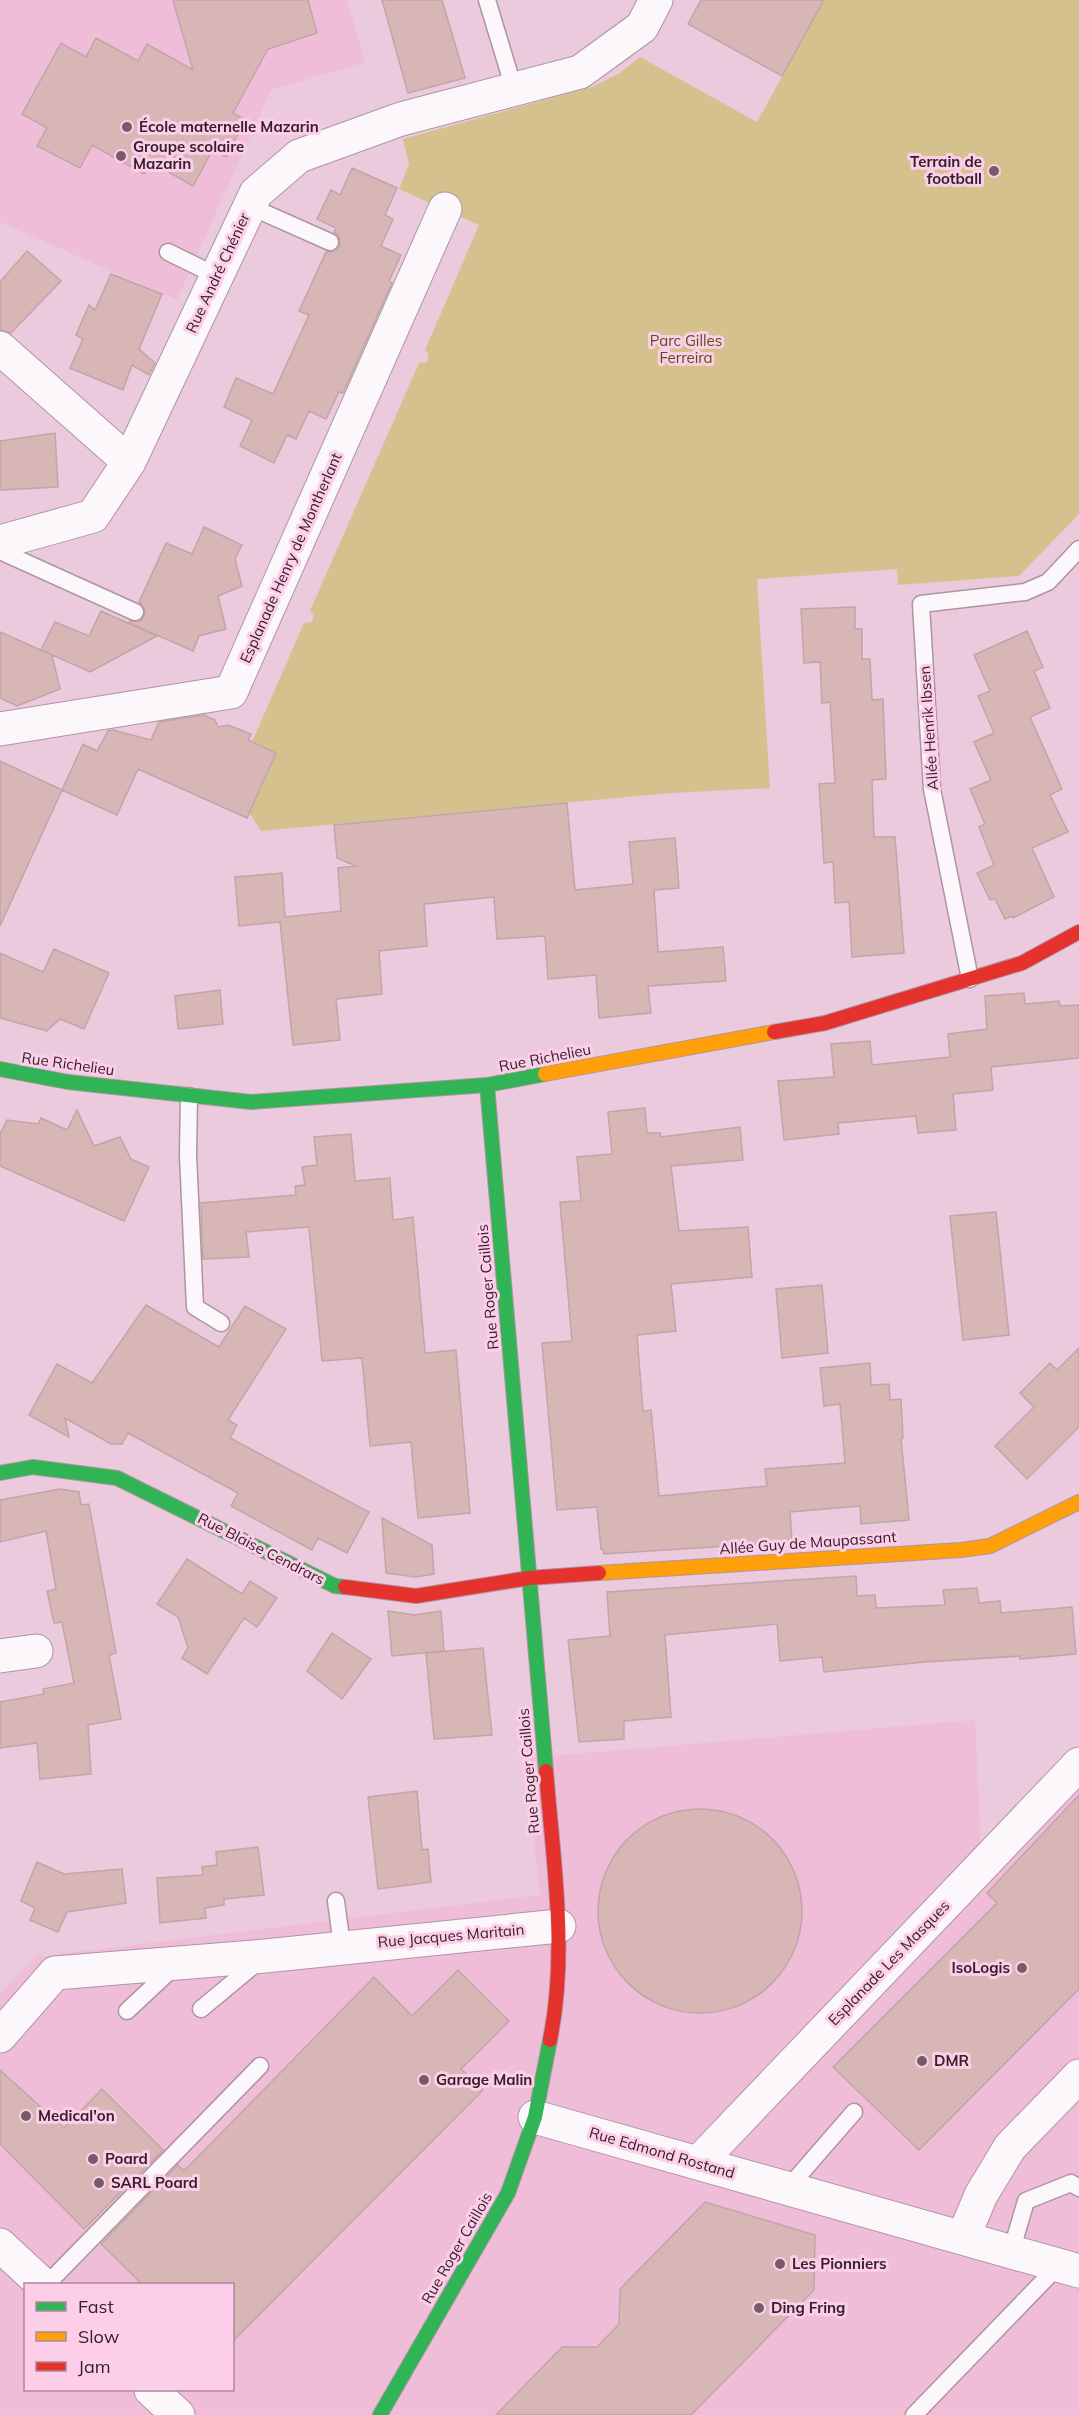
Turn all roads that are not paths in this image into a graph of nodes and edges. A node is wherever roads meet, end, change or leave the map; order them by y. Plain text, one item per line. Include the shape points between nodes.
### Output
1 (487, 0) edge
2 (656, 0) edge
3 (514, 89) junction
4 (249, 206) junction
5 (445, 209) dead end
6 (330, 242) dead end
7 (168, 252) dead end
8 (217, 276) junction
9 (0, 348) edge
10 (129, 462) junction
11 (0, 542) edge
12 (1079, 549) edge
13 (0, 551) edge
14 (135, 612) dead end
15 (0, 729) edge
16 (1079, 932) edge
17 (970, 979) junction
18 (0, 1069) edge
19 (487, 1086) junction
20 (189, 1096) junction
21 (221, 1323) dead end
22 (0, 1473) edge
23 (1079, 1502) edge
24 (529, 1578) junction
25 (36, 1651) dead end
26 (0, 1656) edge
27 (1079, 1764) edge
28 (336, 1901) dead end
29 (559, 1926) junction
30 (342, 1946) junction
31 (265, 1956) junction
32 (178, 1962) junction
33 (201, 2009) dead end
34 (127, 2011) dead end
35 (0, 2036) edge
36 (260, 2066) dead end
37 (1079, 2076) edge
38 (854, 2112) dead end
39 (535, 2117) junction
40 (698, 2163) junction
41 (788, 2188) junction
42 (1079, 2188) edge
43 (963, 2238) junction
44 (0, 2245) edge
45 (1011, 2252) junction
46 (1069, 2268) edge
47 (41, 2283) edge
48 (48, 2283) edge
49 (152, 2391) edge
50 (178, 2415) edge
51 (380, 2415) edge
52 (914, 2415) edge

1 - 3 lane
2 - 3 street, Rue André Chénier via 642,27 580,72
3 - 4 street, Rue André Chénier via 401,119 299,156 255,193
4 - 6 lane
4 - 8 street, Rue André Chénier
5 - 15 street, Esplanade Henry de Montherlant via 231,692
7 - 8 lane
8 - 10 street, Rue André Chénier
9 - 10 street
10 - 11 street, Rue André Chénier via 93,516
12 - 17 lane, Allée Henrik Ibsen via 1048,582 1025,592 921,604 932,789
13 - 14 lane
16 - 17 street, Rue Richelieu via 1022,963
17 - 19 street, Rue Richelieu via 825,1023
18 - 20 street, Rue Richelieu via 68,1082
19 - 20 street, Rue Richelieu via 251,1102
19 - 24 street, Rue Roger Caillois
20 - 21 lane via 195,1306
22 - 24 street, Rue Blaise Cendrars via 33,1467 117,1478 335,1586 416,1596
23 - 24 street, Allée Guy de Maupassant via 990,1546
24 - 29 street, Rue Roger Caillois
25 - 26 street
27 - 40 street, Esplanade Les Masques
28 - 30 lane
29 - 30 street, Rue Jacques Maritain
29 - 39 street, Rue Roger Caillois via 557,2005
30 - 31 street, Rue Jacques Maritain
31 - 32 street, Rue Jacques Maritain
31 - 33 lane
32 - 34 lane
32 - 35 street, Rue Jacques Maritain via 55,1973
36 - 48 lane
37 - 43 street via 1010,2147 981,2195
38 - 41 lane
39 - 40 street, Rue Edmond Rostand
39 - 51 street, Rue Roger Caillois via 508,2193
40 - 41 street, Rue Edmond Rostand
41 - 43 street, Rue Edmond Rostand
42 - 45 lane via 1071,2183 1026,2201
43 - 45 street, Rue Edmond Rostand
44 - 47 street
45 - 46 street, Rue Edmond Rostand
46 - 52 lane
49 - 50 street

